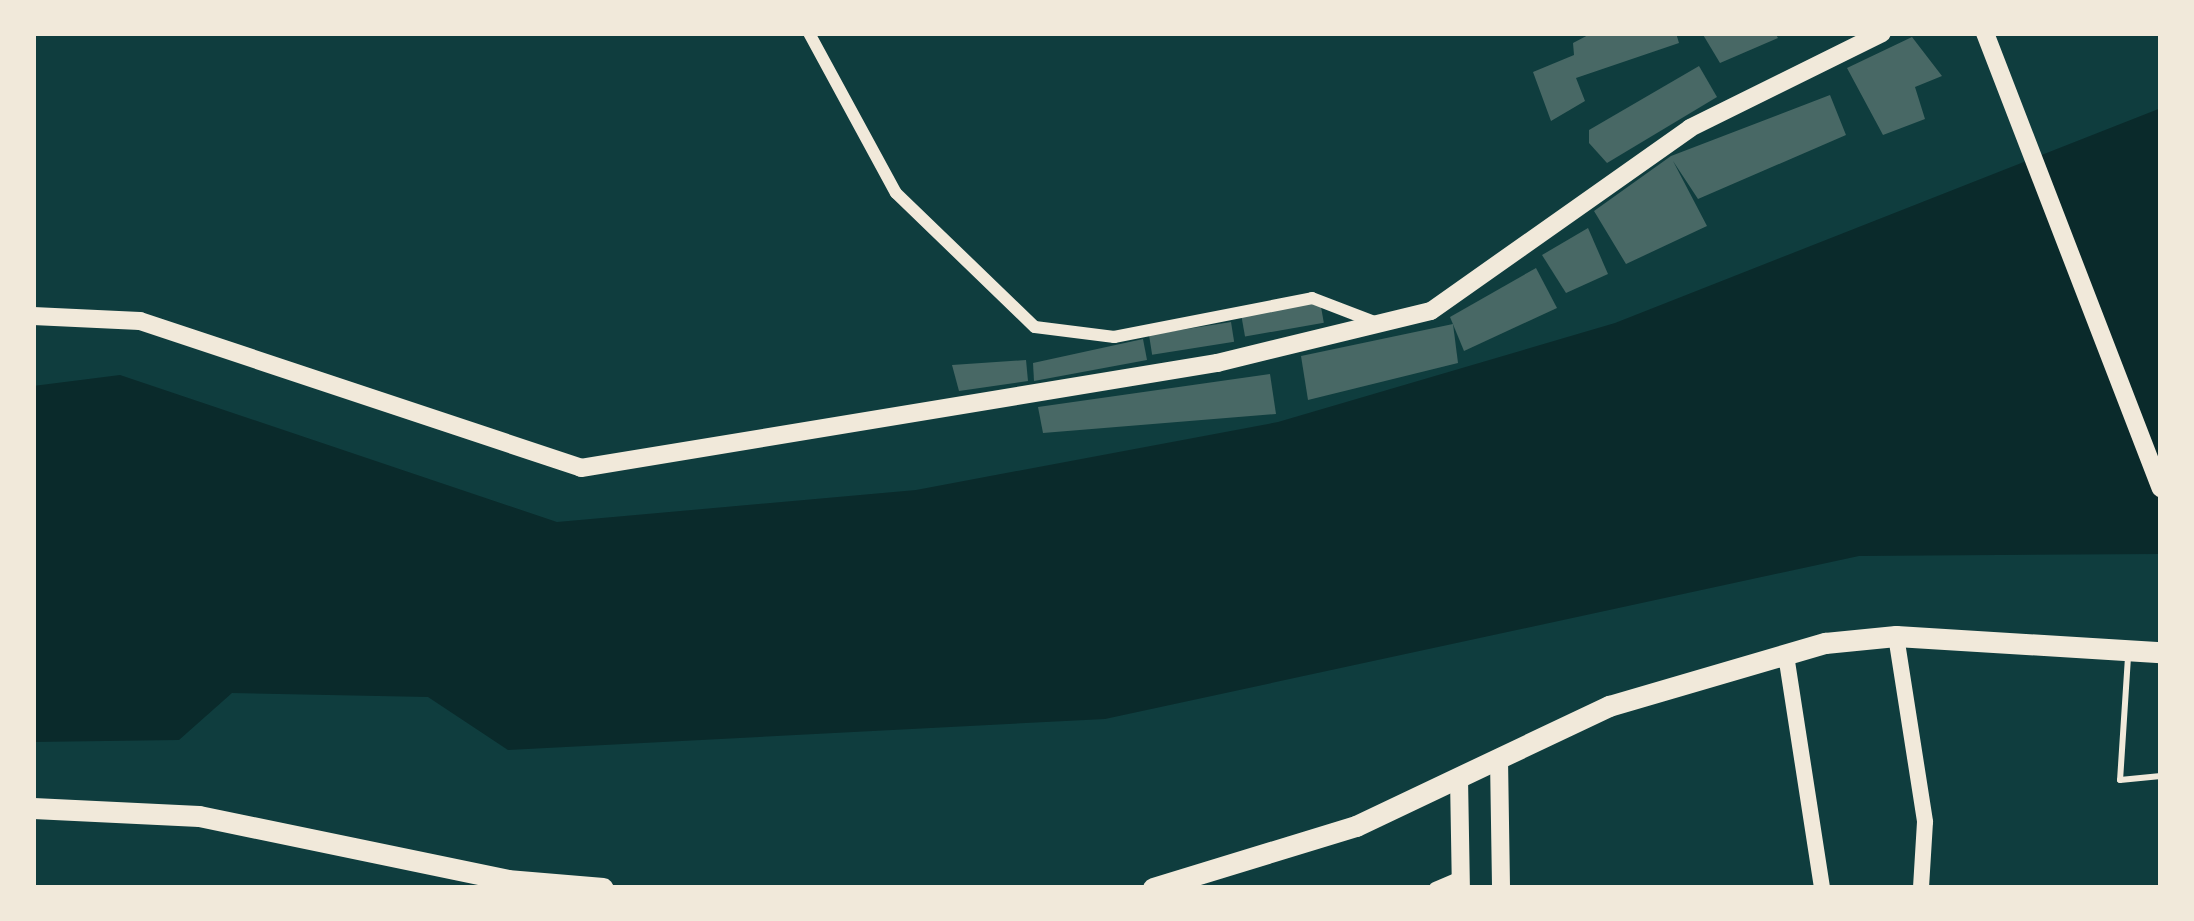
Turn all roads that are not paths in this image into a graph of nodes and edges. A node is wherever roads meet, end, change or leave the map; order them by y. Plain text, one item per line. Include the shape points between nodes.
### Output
1 (809, 33) edge
2 (1882, 33) edge
3 (1985, 33) edge
4 (33, 316) edge
5 (1378, 323) junction
6 (2161, 488) edge
7 (1896, 636) junction
8 (2128, 651) junction
9 (2161, 652) edge
10 (1786, 655) junction
11 (1499, 759) junction
12 (2161, 776) edge
13 (1459, 778) junction
14 (33, 808) edge
15 (1461, 882) edge
16 (508, 884) edge
17 (603, 888) edge
18 (1154, 888) edge
19 (1435, 888) edge
20 (1501, 888) edge
21 (1822, 888) edge
22 (1922, 888) edge

1 - 5 street via 896,193 1035,327 1114,338 1312,298
2 - 5 main road via 1690,128 1472,289
3 - 6 main road
4 - 5 main road via 140,321 581,468 1084,387
7 - 8 main road
7 - 10 main road
7 - 22 street via 1925,822
8 - 9 main road
8 - 12 lane via 2120,780
10 - 11 main road via 1609,706
10 - 21 street
11 - 13 main road
11 - 20 main road
13 - 15 main road
13 - 18 main road via 1356,826
14 - 16 main road via 199,816
15 - 19 street
16 - 17 main road

